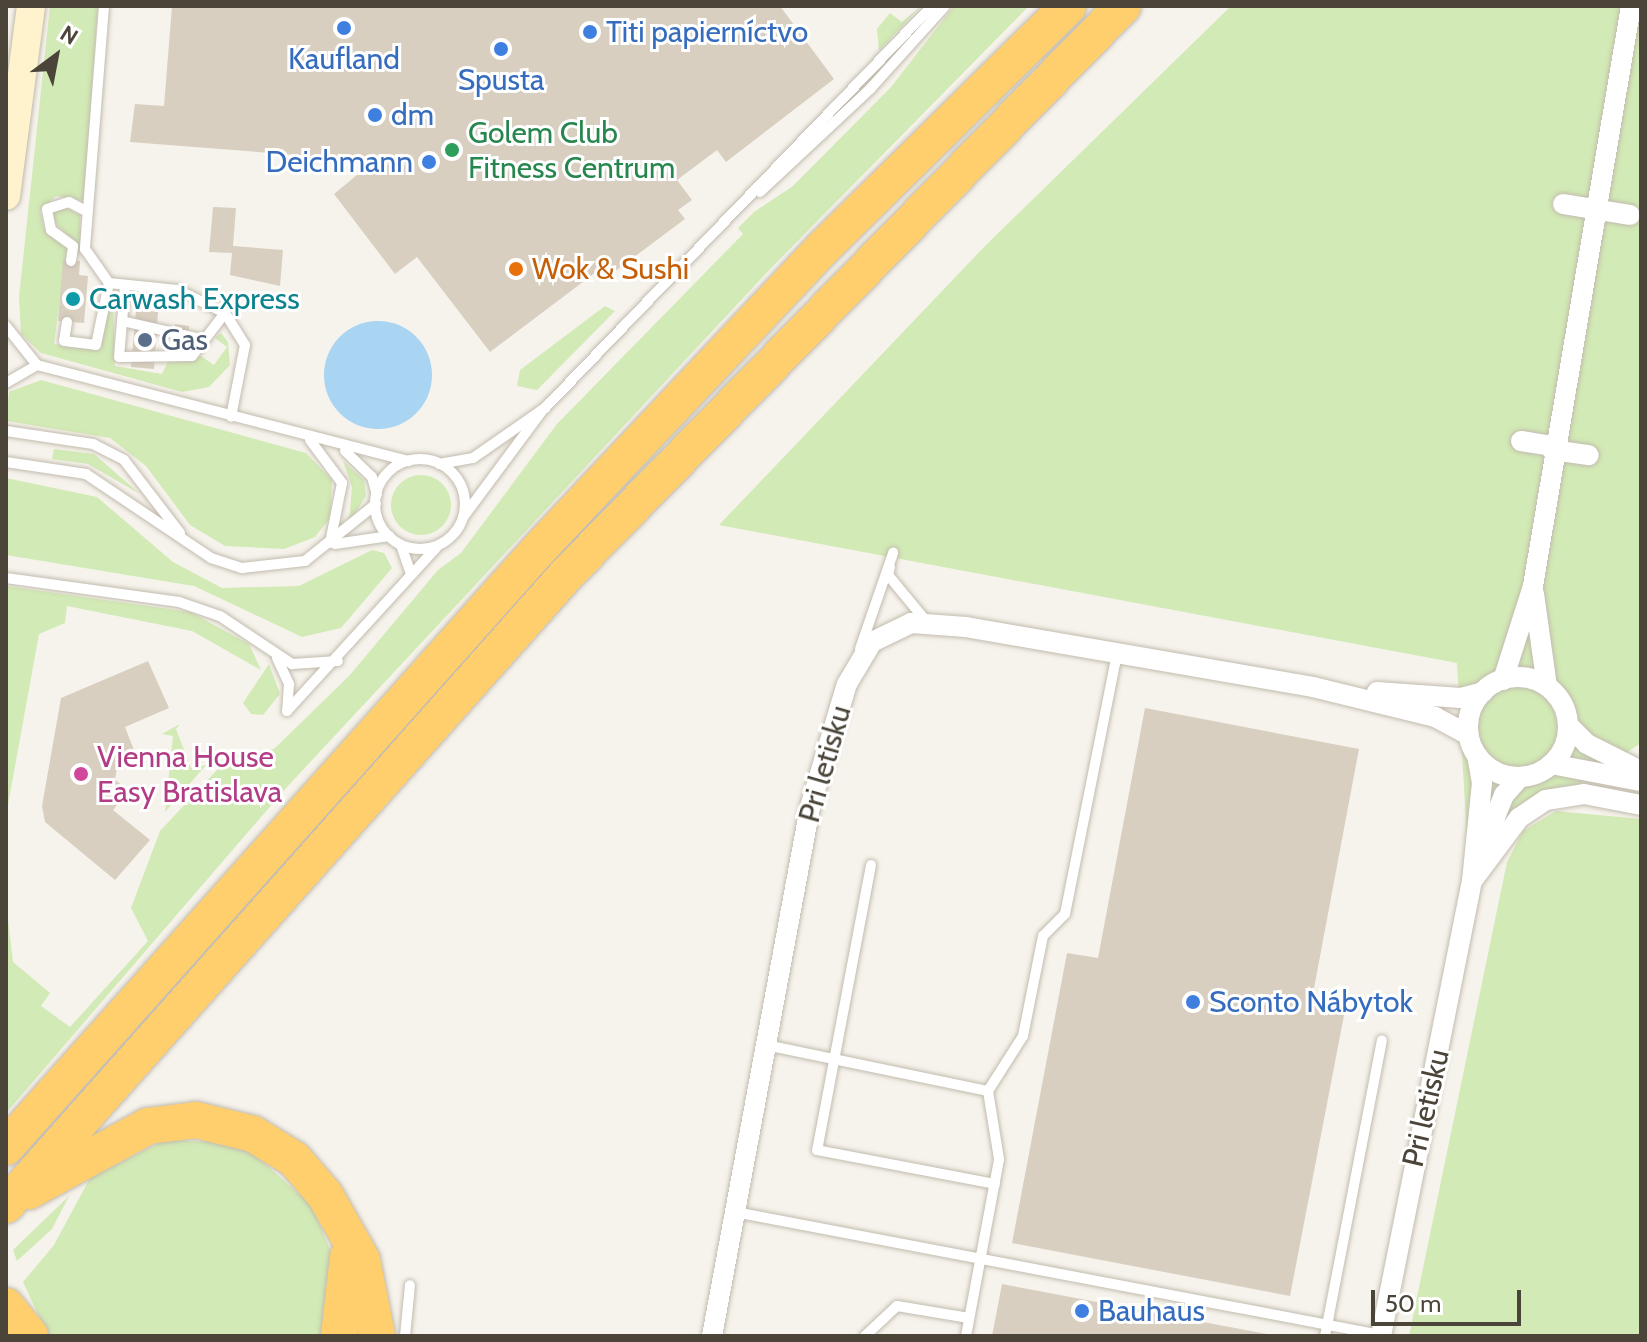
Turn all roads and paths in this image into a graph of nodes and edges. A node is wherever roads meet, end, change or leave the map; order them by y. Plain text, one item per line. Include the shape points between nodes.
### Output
1 (31, 6) edge
2 (104, 6) edge
3 (932, 6) edge
4 (945, 6) edge
5 (1068, 6) edge
6 (1123, 6) edge
7 (1631, 6) edge
8 (6, 196) edge
9 (751, 197) junction
10 (1563, 204) dead end
11 (1594, 209) junction
12 (88, 212) junction
13 (1630, 215) dead end
14 (71, 261) dead end
15 (109, 283) junction
16 (125, 286) junction
17 (225, 313) junction
18 (122, 321) junction
19 (67, 322) dead end
20 (6, 326) edge
21 (205, 340) junction
22 (37, 365) junction
23 (6, 383) edge
24 (542, 411) junction
25 (231, 417) junction
26 (6, 431) edge
27 (309, 439) junction
28 (1521, 441) dead end
29 (1552, 448) junction
30 (344, 450) junction
31 (1589, 455) dead end
32 (409, 461) junction
33 (6, 462) edge
34 (439, 464) junction
35 (376, 499) junction
36 (463, 517) junction
37 (389, 536) junction
38 (184, 538) junction
39 (401, 545) junction
40 (438, 545) junction
41 (329, 546) junction
42 (411, 574) junction
43 (6, 578) edge
44 (1533, 586) junction
45 (927, 623) junction
46 (274, 652) junction
47 (1117, 653) junction
48 (338, 661) junction
49 (1503, 680) junction
50 (847, 684) junction
51 (1547, 686) junction
52 (1313, 687) junction
53 (1483, 692) junction
54 (1568, 725) junction
55 (1469, 735) junction
56 (1477, 755) junction
57 (1551, 764) junction
58 (1641, 771) edge
59 (1520, 777) junction
60 (1641, 781) edge
61 (1641, 805) edge
62 (871, 865) dead end
63 (1472, 881) junction
64 (1382, 1040) dead end
65 (766, 1045) junction
66 (834, 1058) junction
67 (988, 1091) junction
68 (6, 1147) edge
69 (995, 1184) junction
70 (325, 1195) junction
71 (8, 1203) edge
72 (735, 1212) junction
73 (980, 1259) junction
74 (410, 1285) dead end
75 (6, 1308) edge
76 (969, 1318) junction
77 (1326, 1330) edge
78 (18, 1336) edge
79 (30, 1336) edge
80 (339, 1336) edge
81 (377, 1336) edge
82 (405, 1336) edge
83 (712, 1336) edge
84 (865, 1336) edge
85 (966, 1336) edge
86 (1381, 1336) edge

1 - 8 main road
2 - 12 lane
3 - 9 lane
4 - 9 lane via 778,182
5 - 68 highway via 823,248 282,831
6 - 71 highway via 786,344 312,855
7 - 11 street
9 - 24 lane
10 - 11 street
11 - 13 street
11 - 29 street
12 - 14 lane via 69,202 47,209 51,230 73,246
12 - 15 lane via 85,249
15 - 16 lane
15 - 19 lane via 96,345 64,341
16 - 17 lane via 178,290
16 - 18 lane
17 - 21 lane
17 - 25 lane via 245,345
18 - 21 lane
18 - 21 lane via 119,357 192,356
20 - 22 lane
22 - 23 lane
22 - 25 lane
24 - 34 lane via 473,458
24 - 36 lane
25 - 27 lane
26 - 38 lane via 93,444 124,460
27 - 30 lane
27 - 41 lane via 342,483 339,524
28 - 29 street
29 - 31 street
29 - 44 street
30 - 32 lane
30 - 35 lane via 372,477
32 - 34 lane
32 - 35 lane via 388,474
33 - 38 lane via 109,485
34 - 36 lane via 460,484
35 - 37 lane
35 - 41 lane
36 - 40 lane
37 - 39 lane
37 - 41 lane
38 - 41 lane via 242,568 305,561
39 - 40 lane
39 - 42 lane
40 - 42 lane
42 - 48 lane
43 - 46 lane via 179,602 220,616
44 - 49 street
44 - 51 street
45 - 47 street, Pri letisku
45 - 50 street, Pri letisku via 872,642
45 - 50 lane via 888,575 893,553
46 - 48 lane via 299,665
46 - 48 lane via 289,684 287,711
47 - 52 street, Pri letisku
47 - 67 lane via 1065,914 1043,936 1023,1036
49 - 51 street
49 - 53 street, Pri letisku
50 - 65 street, Pri letisku via 810,807
51 - 54 street
52 - 53 street, Pri letisku via 1461,698
52 - 55 street, Pri letisku via 1435,717
53 - 55 street
54 - 57 street
54 - 58 street via 1587,744
55 - 56 street, Pri letisku
56 - 59 street via 1491,769
56 - 63 street, Pri letisku via 1482,783
57 - 59 street
57 - 60 street
59 - 63 street, Pri letisku via 1498,807
61 - 63 street, Pri letisku via 1584,794 1546,800 1519,818
62 - 66 lane
63 - 86 street, Pri letisku
64 - 77 lane
65 - 66 lane
65 - 72 street, Pri letisku
66 - 67 lane
66 - 69 lane via 817,1150
67 - 69 lane via 1001,1141
69 - 73 lane
70 - 71 highway via 294,1159 230,1126 164,1122 118,1137
70 - 80 highway via 348,1258
70 - 81 highway via 362,1260
72 - 73 lane
72 - 83 street, Pri letisku
73 - 76 lane
73 - 77 lane
74 - 82 lane
75 - 78 main road
75 - 79 highway
76 - 84 lane via 897,1306
76 - 85 lane
77 - 86 lane

